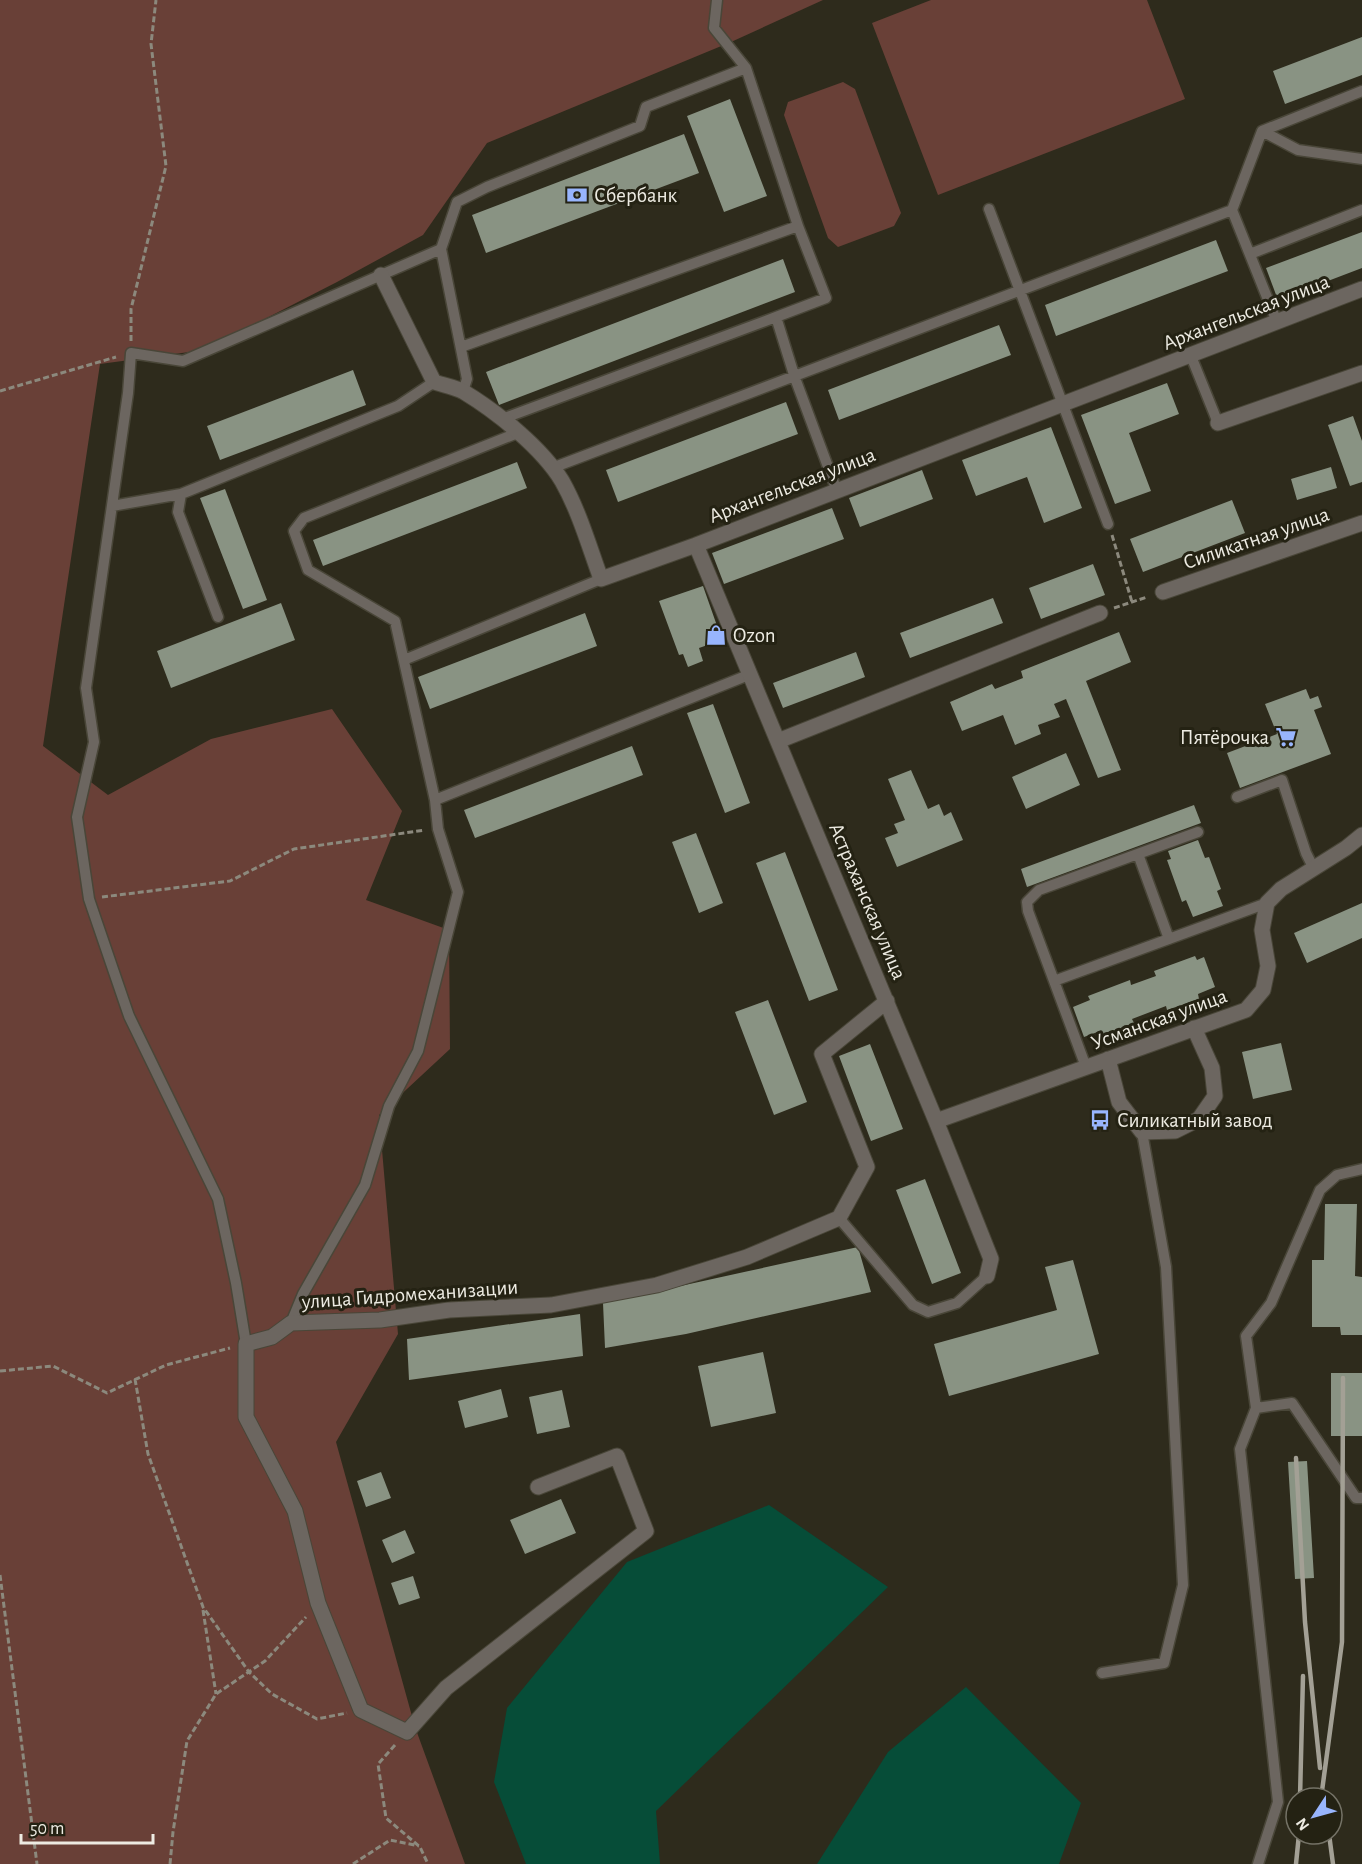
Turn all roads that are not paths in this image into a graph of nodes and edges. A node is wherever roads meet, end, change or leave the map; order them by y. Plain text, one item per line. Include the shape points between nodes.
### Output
1 (717, 0) edge
2 (746, 68) junction
3 (1362, 91) edge
4 (1262, 131) junction
5 (1362, 159) edge
6 (989, 209) dead end
7 (1232, 210) junction
8 (1362, 210) edge
9 (798, 226) junction
10 (441, 249) junction
11 (1250, 254) junction
12 (381, 275) junction
13 (1362, 289) edge
14 (1020, 290) junction
15 (776, 317) junction
16 (1277, 322) junction
17 (461, 347) junction
18 (1191, 356) junction
19 (1362, 373) edge
20 (794, 376) junction
21 (434, 382) junction
22 (463, 392) junction
23 (1062, 405) junction
24 (502, 419) junction
25 (1218, 423) joint
26 (520, 432) junction
27 (552, 468) junction
28 (837, 491) junction
29 (181, 494) junction
30 (112, 506) junction
31 (1362, 522) edge
32 (1108, 524) road end
33 (696, 545) junction
34 (601, 579) junction
35 (1164, 592) road end
36 (1101, 613) road end
37 (218, 617) dead end
38 (404, 660) junction
39 (751, 674) junction
40 (778, 741) junction
41 (1237, 797) dead end
42 (435, 800) junction
43 (1198, 832) dead end
44 (1362, 835) edge
45 (1138, 854) junction
46 (1314, 868) junction
47 (1267, 903) junction
48 (1169, 939) junction
49 (1054, 981) junction
50 (887, 1001) junction
51 (1194, 1028) junction
52 (1108, 1059) junction
53 (1086, 1067) junction
54 (936, 1121) junction
55 (1142, 1132) junction
56 (1362, 1169) edge
57 (839, 1218) junction
58 (987, 1276) joint
59 (291, 1323) junction
60 (246, 1344) junction
61 (1256, 1408) junction
62 (538, 1487) dead end
63 (1362, 1498) edge
64 (1102, 1672) dead end
65 (1258, 1864) edge

1 - 2 lane via 714,28
2 - 9 lane
2 - 10 lane via 646,107 640,126 457,202
3 - 4 lane
4 - 5 lane via 1298,150
4 - 7 lane
6 - 14 lane
7 - 11 lane
7 - 14 lane
8 - 11 lane
9 - 15 lane via 826,298
9 - 17 lane
10 - 12 lane
10 - 17 lane
11 - 16 lane
12 - 21 street
12 - 30 lane via 183,361 131,353
13 - 16 street, Архангельская улица
14 - 20 lane
14 - 23 lane
15 - 20 lane
15 - 24 lane
16 - 18 street, Архангельская улица
17 - 22 lane via 467,379
18 - 23 street, Архангельская улица
18 - 25 lane
19 - 25 street
20 - 27 lane
20 - 28 lane
21 - 22 street
21 - 29 lane via 398,406
22 - 24 street
23 - 28 street, Архангельская улица
23 - 32 lane
24 - 26 street
26 - 27 street
26 - 38 lane via 304,518 294,531 308,570 395,621
27 - 34 street via 577,514
28 - 33 street, Архангельская улица
29 - 30 lane
29 - 37 lane via 178,512
30 - 60 lane via 86,688 94,742 77,818 89,899 129,1016 218,1199
31 - 35 street, Силикатная улица
33 - 34 street, Архангельская улица
33 - 39 street, Астраханская улица
34 - 38 lane
36 - 40 street
38 - 42 lane
39 - 40 street, Астраханская улица
39 - 42 lane
40 - 50 street, Астраханская улица
41 - 46 lane via 1282,780
42 - 59 lane via 438,829 458,892 418,1051 389,1106 365,1185 303,1293
43 - 45 lane
44 - 46 street
45 - 48 lane
45 - 49 lane via 1040,890 1027,902
46 - 47 street
47 - 48 lane
47 - 51 street, Усманская улица via 1262,930 1268,966 1263,990 1246,1010
48 - 49 lane
49 - 53 lane
50 - 54 street, Астраханская улица
50 - 57 street via 822,1054 867,1167
51 - 52 street, Усманская улица
51 - 55 street via 1212,1068 1215,1096 1199,1119 1175,1131
52 - 53 street, Усманская улица
52 - 55 street via 1119,1102
53 - 54 street, Усманская улица
54 - 58 street, Астраханская улица via 991,1259
55 - 64 lane via 1166,1267 1183,1585 1164,1663
56 - 61 lane via 1337,1175 1320,1190 1271,1303 1246,1336
57 - 58 lane via 913,1305 928,1312 957,1303
57 - 59 street, улица Гидромеханизации via 747,1257 668,1281 572,1301 449,1310 380,1320
59 - 60 street, улица Гидромеханизации via 272,1336
60 - 62 street via 246,1417 296,1511 318,1604 361,1710 407,1732 446,1688 646,1531 617,1456
61 - 63 lane via 1292,1403 1356,1497
61 - 65 lane via 1240,1449 1278,1802

